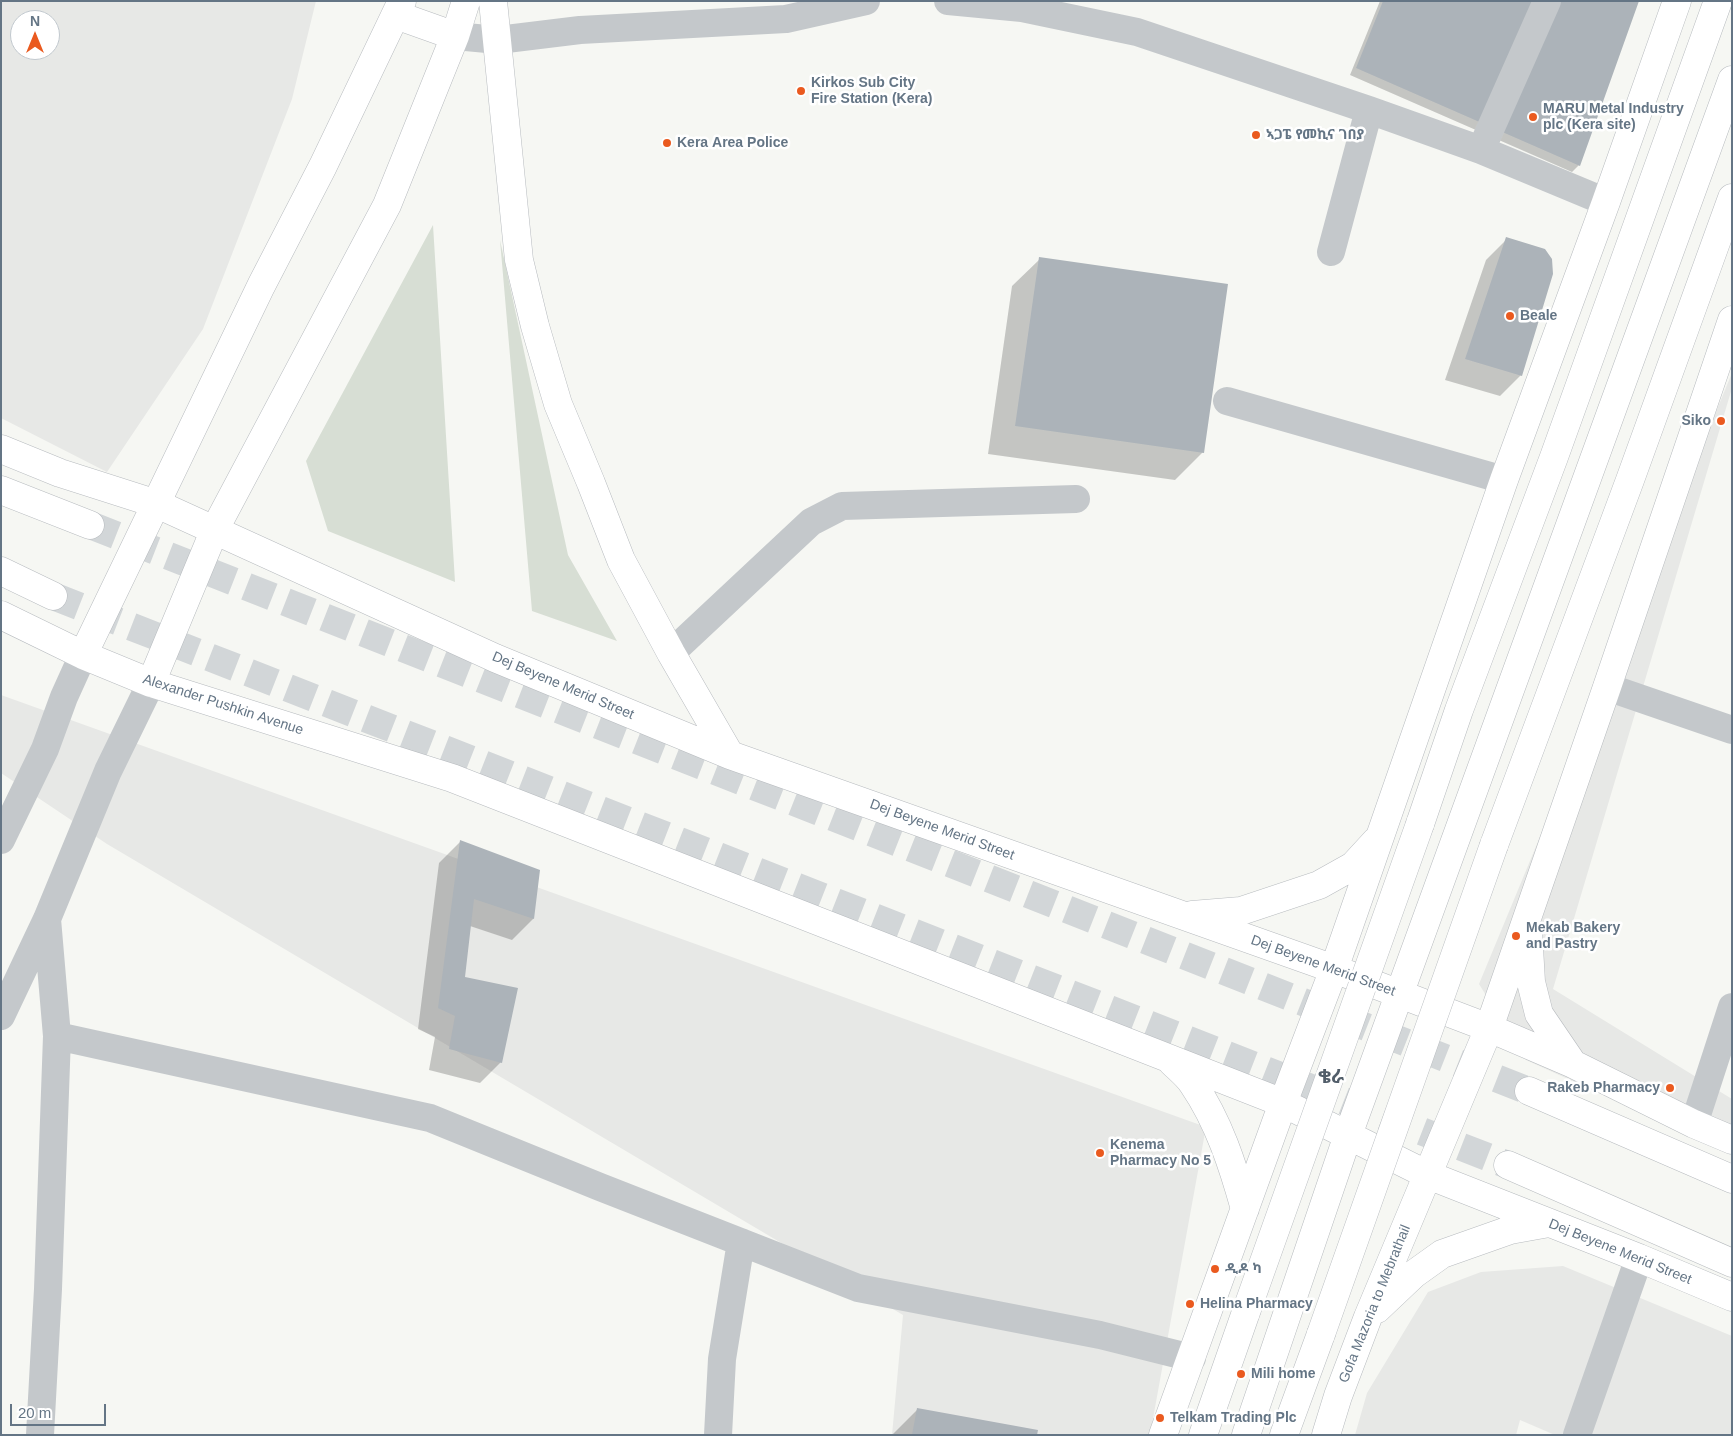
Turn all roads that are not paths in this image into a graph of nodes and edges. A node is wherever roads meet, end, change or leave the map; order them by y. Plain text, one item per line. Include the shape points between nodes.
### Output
1 (466, 1) edge
2 (493, 1) edge
3 (866, 1) edge
4 (948, 1) edge
5 (1547, 1) edge
6 (1678, 1) edge
7 (1718, 1) edge
8 (399, 8) edge
9 (455, 36) junction
10 (498, 40) junction
11 (1732, 80) edge
12 (1369, 110) junction
13 (1481, 150) junction
14 (1732, 198) edge
15 (1606, 202) junction
16 (1331, 252) dead end
17 (1732, 320) edge
18 (1226, 401) dead end
19 (1, 449) edge
20 (1504, 480) junction
21 (1, 490) edge
22 (1076, 499) dead end
23 (157, 504) junction
24 (90, 525) tunnel mouth
25 (215, 529) junction
26 (1, 571) edge
27 (53, 596) tunnel mouth
28 (1, 615) edge
29 (671, 653) junction
30 (84, 655) junction
31 (152, 683) junction
32 (1607, 687) junction
33 (1732, 730) edge
34 (730, 755) junction
35 (452, 778) joint
36 (1380, 836) junction
37 (1, 840) edge
38 (1529, 913) junction
39 (1184, 916) junction
40 (47, 919) junction
41 (1334, 969) junction
42 (1399, 994) junction
43 (1732, 1007) edge
44 (1, 1016) edge
45 (1489, 1028) junction
46 (57, 1036) junction
47 (1169, 1058) junction
48 (1573, 1064) junction
49 (1529, 1090) tunnel mouth
50 (1283, 1103) junction
51 (1694, 1124) junction
52 (1348, 1135) junction
53 (1732, 1140) edge
54 (1508, 1165) tunnel mouth
55 (1428, 1175) junction
56 (1732, 1180) edge
57 (1245, 1208) junction
58 (1549, 1223) junction
59 (741, 1242) junction
60 (1639, 1258) junction
61 (1732, 1262) edge
62 (1732, 1297) edge
63 (1368, 1317) junction
64 (1192, 1358) junction
65 (40, 1435) edge
66 (718, 1435) edge
67 (1163, 1435) edge
68 (1203, 1435) edge
69 (1246, 1435) edge
70 (1284, 1435) edge
71 (1326, 1435) edge
72 (1578, 1435) edge

1 - 9 main road
2 - 10 main road
3 - 10 street via 786,19 580,30
4 - 12 street via 1022,8 1137,32
5 - 13 street
6 - 15 main road
7 - 68 main road, bridge via 1459,710
8 - 9 main road
8 - 23 main road
9 - 10 street
9 - 25 main road via 387,205
10 - 29 main road via 519,260 535,326 558,404 621,560
11 - 42 main road
12 - 13 street
12 - 16 street
13 - 15 street
14 - 70 main road, bridge via 1494,845
15 - 20 main road
17 - 32 main road, Gofa Mazoria to Mebrathail
18 - 20 street
19 - 23 main road via 60,473
20 - 36 main road
21 - 24 main road
22 - 29 street via 842,506 811,522
23 - 25 main road, Dej Beyene Merid Street
23 - 30 main road
25 - 31 main road
25 - 34 main road, Dej Beyene Merid Street via 496,658
26 - 27 main road
28 - 30 main road, Alexander Pushkin Avenue
29 - 34 main road
30 - 31 main road, Alexander Pushkin Avenue
30 - 37 street via 45,749
31 - 35 main road, Alexander Pushkin Avenue
31 - 40 street via 108,771
32 - 33 street
32 - 38 main road, Gofa Mazoria to Mebrathail
34 - 39 main road, Dej Beyene Merid Street
35 - 47 main road, Dej Beyene Merid Street
36 - 39 main road via 1353,866 1320,885 1241,911
36 - 41 main road
38 - 45 main road, Gofa Mazoria to Mebrathail
38 - 48 main road via 1531,982 1539,1014
39 - 41 main road, Dej Beyene Merid Street
40 - 44 street
40 - 46 street
41 - 42 main road, Dej Beyene Merid Street
41 - 50 main road
42 - 45 main road, Dej Beyene Merid Street
42 - 52 main road
43 - 51 street
45 - 48 main road, Dej Beyene Merid Street
45 - 55 main road, Gofa Mazoria to Mebrathail
46 - 59 street via 430,1118
46 - 65 street
47 - 50 main road, Dej Beyene Merid Street
47 - 57 main road via 1193,1083 1206,1106 1231,1159
48 - 51 main road, Dej Beyene Merid Street
49 - 56 main road
50 - 52 main road, Dej Beyene Merid Street
50 - 57 main road
51 - 53 main road, Dej Beyene Merid Street
52 - 55 main road, Dej Beyene Merid Street
52 - 69 main road
54 - 61 main road
55 - 58 main road, Dej Beyene Merid Street
55 - 63 main road, Gofa Mazoria to Mebrathail
57 - 64 main road
58 - 60 main road, Dej Beyene Merid Street
58 - 63 main road via 1510,1230 1442,1254 1414,1274
59 - 64 street via 858,1288 1100,1335
59 - 66 street via 722,1359
60 - 62 main road, Dej Beyene Merid Street
60 - 72 street
63 - 71 main road, Gofa Mazoria to Mebrathail
64 - 67 main road

